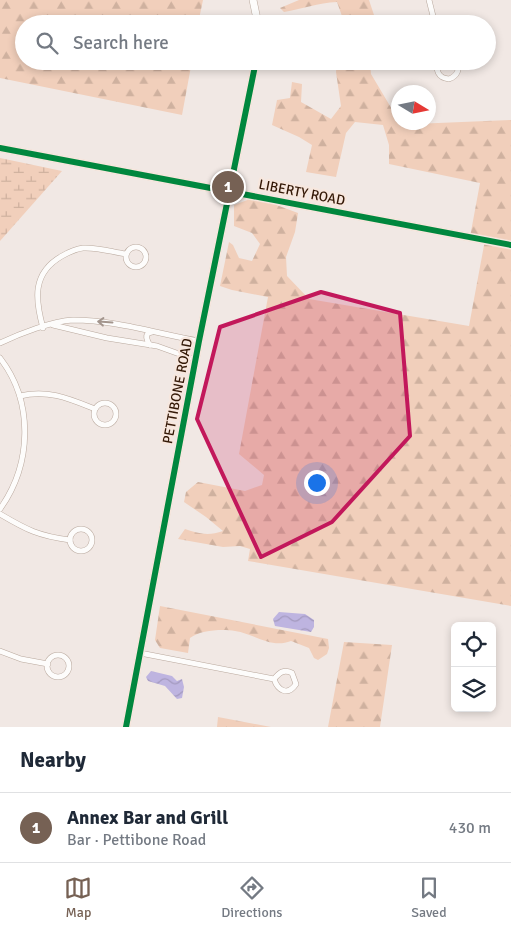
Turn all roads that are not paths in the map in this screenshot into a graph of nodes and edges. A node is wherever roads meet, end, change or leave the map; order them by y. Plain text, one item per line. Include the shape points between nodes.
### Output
1 (253, 0) edge
2 (429, 0) edge
3 (256, 15) edge
4 (433, 15) edge
5 (254, 70) edge
6 (438, 70) edge
7 (458, 70) edge
8 (0, 148) edge
9 (230, 191) junction
10 (511, 245) edge
11 (126, 254) junction
12 (50, 325) junction
13 (43, 328) junction
14 (153, 332) junction
15 (199, 341) junction
16 (0, 343) edge
17 (150, 345) junction
18 (0, 358) edge
19 (196, 360) junction
20 (20, 396) junction
21 (95, 409) junction
22 (0, 509) edge
23 (0, 514) edge
24 (70, 540) junction
25 (0, 650) edge
26 (140, 653) junction
27 (48, 664) junction
28 (274, 679) junction
29 (126, 727) edge

1 - 3 street
2 - 4 street
5 - 9 street, PETTIBONE ROAD
6 - 7 street via 449,79
8 - 9 street, LIBERTY ROAD
9 - 10 street, LIBERTY ROAD
9 - 15 street, PETTIBONE ROAD
11 - 11 street via 128,264 134,267 143,264 146,258 145,251 136,246 129,248
11 - 13 street via 83,248 51,263 37,292
12 - 13 street
14 -> 12 street via 113,323 72,320
12 - 17 street
13 - 16 street
14 - 15 street
14 - 17 street via 146,337
15 - 19 street, PETTIBONE ROAD
17 - 19 street
18 - 20 street
19 - 26 street, PETTIBONE ROAD
20 - 21 street via 71,398
20 - 22 street via 26,432 24,450 20,472
21 - 21 street via 104,403 111,406 115,412 114,419 109,424 100,424 94,416
23 - 24 street via 26,530
24 - 24 street via 72,533 82,529 88,531 92,541 83,551 76,549
25 - 27 street via 21,659
26 - 28 street
26 - 29 street, PETTIBONE ROAD
27 - 27 street via 58,655 65,658 69,667 66,674 57,677 50,674
28 - 28 street via 287,670 292,673 296,684 284,692

